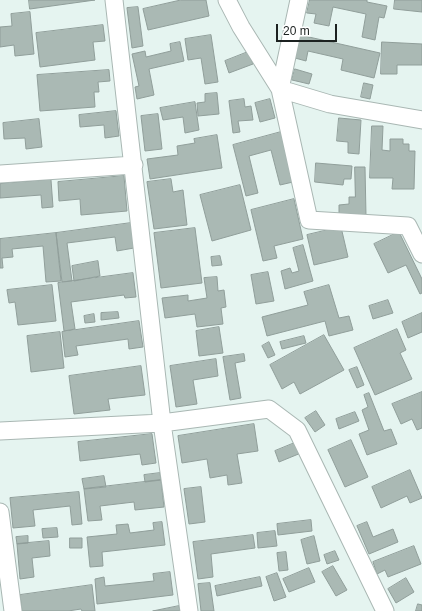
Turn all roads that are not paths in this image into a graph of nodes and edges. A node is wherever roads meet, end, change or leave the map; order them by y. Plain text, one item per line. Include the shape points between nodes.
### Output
1 (114, 0) edge
2 (227, 0) edge
3 (299, 0) edge
4 (280, 89) junction
5 (422, 120) edge
6 (134, 166) junction
7 (0, 174) edge
8 (422, 254) edge
9 (162, 422) junction
10 (0, 431) edge
11 (0, 512) edge
12 (13, 611) edge
13 (189, 611) edge
14 (385, 611) edge

1 - 6 street
2 - 4 street
3 - 4 street
4 - 5 street via 330,104
4 - 8 street via 309,220 408,226
6 - 7 street
6 - 9 street
9 - 10 street
9 - 13 street
9 - 14 street via 269,409 297,430
11 - 12 street

